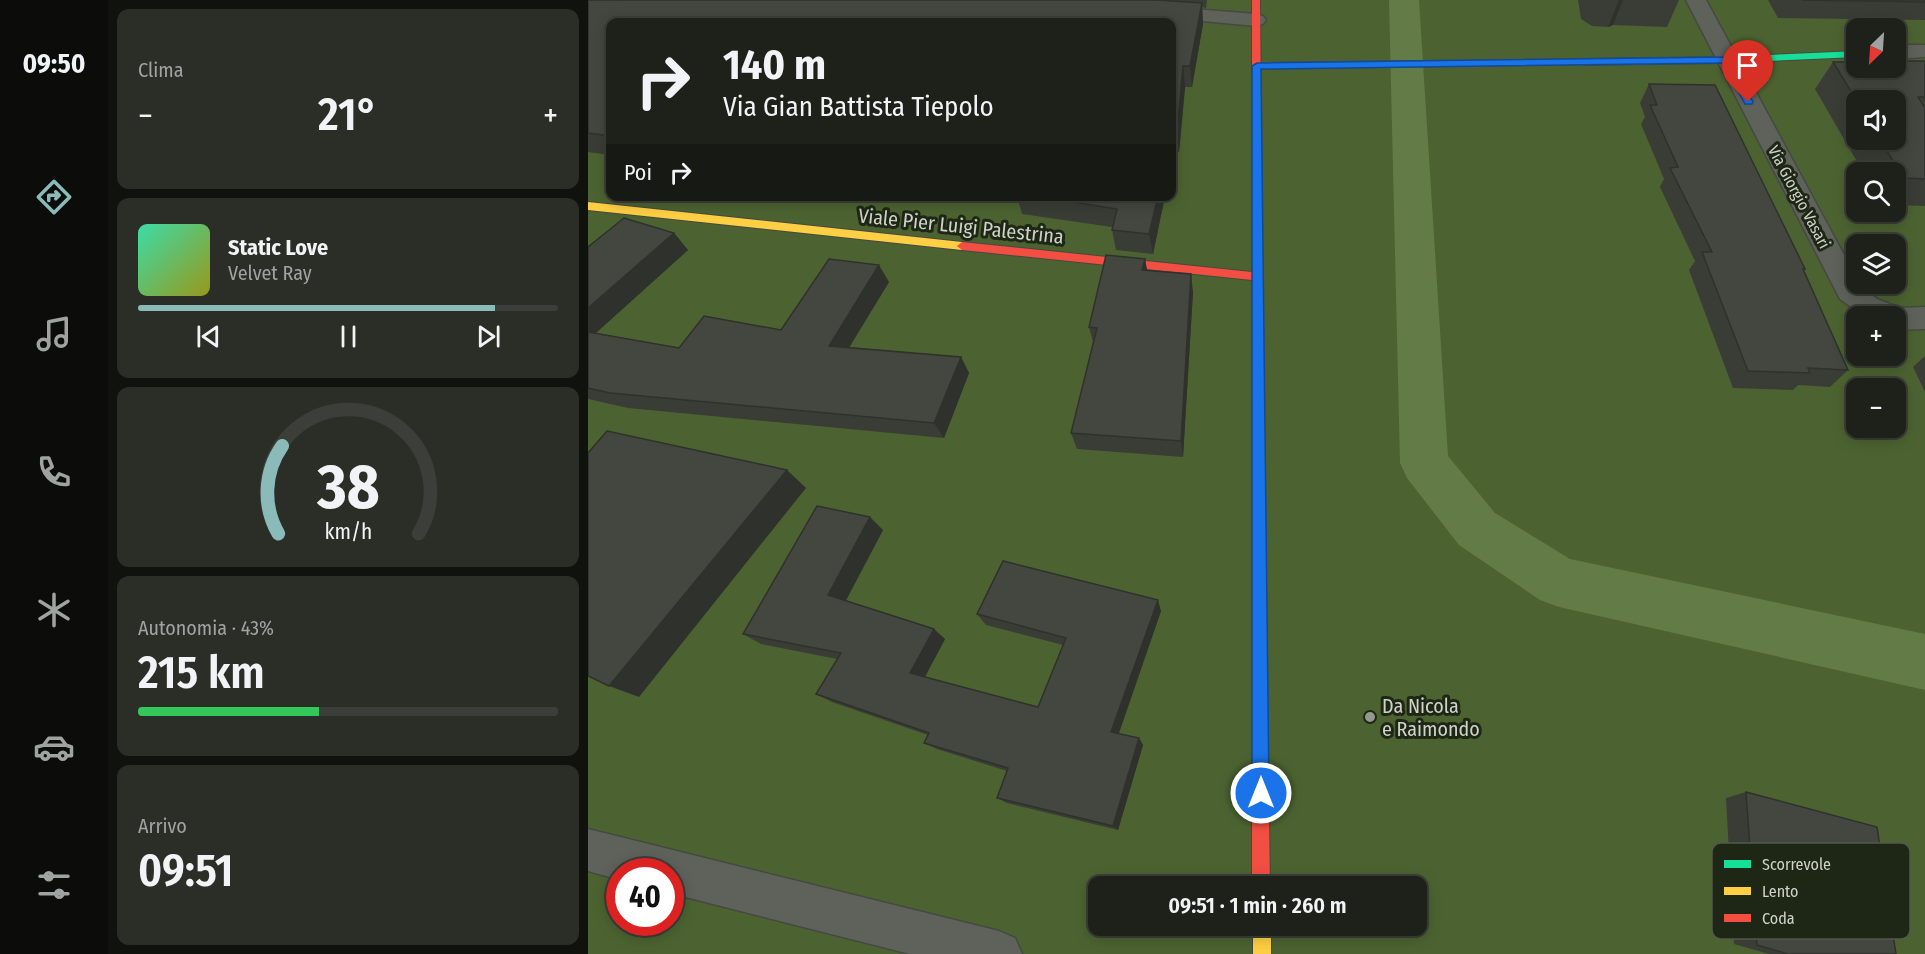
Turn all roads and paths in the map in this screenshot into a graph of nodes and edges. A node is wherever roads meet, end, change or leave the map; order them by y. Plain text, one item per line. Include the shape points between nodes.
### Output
1 (1696, 0) edge
2 (1256, 10) edge
3 (1140, 11) edge
4 (1925, 51) edge
5 (1906, 52) edge
6 (1846, 55) edge
7 (1726, 60) junction
8 (1257, 66) junction
9 (588, 206) edge
10 (1258, 277) junction
11 (1867, 306) edge
12 (1925, 318) edge
13 (1906, 319) edge
14 (588, 850) edge
15 (1261, 876) edge
16 (1262, 936) edge
17 (999, 954) edge
18 (1262, 954) edge

1 - 7 street, Via Giorgio Vasari
2 - 3 street
2 - 8 street
4 - 5 street
6 - 7 street
7 - 8 street
7 - 11 street, Via Giorgio Vasari via 1850,292
8 - 10 street
9 - 10 street, Viale Pier Luigi Palestrina
10 - 15 street
12 - 13 street
14 - 17 street
16 - 18 street

